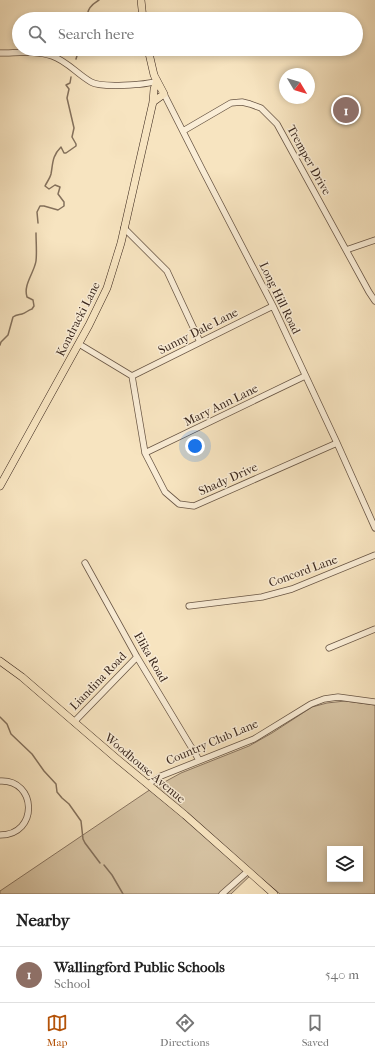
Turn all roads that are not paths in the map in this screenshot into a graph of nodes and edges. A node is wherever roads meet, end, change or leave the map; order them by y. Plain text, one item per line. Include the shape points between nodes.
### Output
1 (140, 0) edge
2 (142, 12) edge
3 (0, 53) edge
4 (12, 53) edge
5 (51, 56) edge
6 (150, 56) edge
7 (158, 81) junction
8 (164, 94) junction
9 (153, 102) junction
10 (182, 131) junction
11 (124, 228) junction
12 (375, 240) edge
13 (346, 250) junction
14 (375, 301) edge
15 (273, 306) junction
16 (200, 342) junction
17 (79, 344) junction
18 (132, 376) junction
19 (305, 376) junction
20 (337, 443) junction
21 (145, 453) junction
22 (0, 486) edge
23 (375, 528) edge
24 (375, 555) edge
25 (85, 563) dead end
26 (189, 606) dead end
27 (375, 629) edge
28 (329, 648) dead end
29 (137, 657) junction
30 (0, 661) edge
31 (375, 702) edge
32 (74, 722) junction
33 (199, 760) junction
34 (0, 781) edge
35 (148, 784) junction
36 (1, 836) edge
37 (248, 871) junction
38 (222, 894) edge
39 (274, 894) edge

1 - 2 main road
3 - 4 street
5 - 7 street via 98,85 148,84
6 - 7 main road
7 - 8 main road, Long Hill Road
7 - 9 main road, Kondracki Lane via 154,89
8 - 9 main road
8 - 10 street, Long Hill Road
9 - 11 main road, Kondracki Lane
10 - 13 street, Tremper Drive via 231,103 242,102 264,110 277,124
10 - 15 street, Long Hill Road
11 - 16 street via 167,270
11 - 17 main road, Kondracki Lane via 107,288
12 - 13 street
13 - 14 street, Tremper Drive
15 - 16 street, Sunny Dale Lane
15 - 19 street, Long Hill Road
16 - 18 street, Sunny Dale Lane
17 - 18 street
17 - 22 main road, Kondracki Lane
18 - 21 street, Shady Drive
19 - 20 street, Long Hill Road
19 - 21 street, Mary Ann Lane
20 - 21 street, Shady Drive via 194,506 179,504 165,492
20 - 23 street, Long Hill Road
24 - 26 street, Concord Lane via 292,589 262,597
25 - 29 street, Elika Road
27 - 28 street
29 - 32 street, Liandina Road
29 - 33 street, Elika Road
30 - 32 main road, Woodhouse Avenue
31 - 33 street, Country Club Lane via 335,697 324,699 311,704 254,739
32 - 35 main road, Woodhouse Avenue
33 - 35 street, Country Club Lane
34 - 36 street via 9,782 22,789 26,794 29,808 21,827
35 - 37 main road, Woodhouse Avenue
37 - 38 street
37 - 39 main road, Woodhouse Avenue

